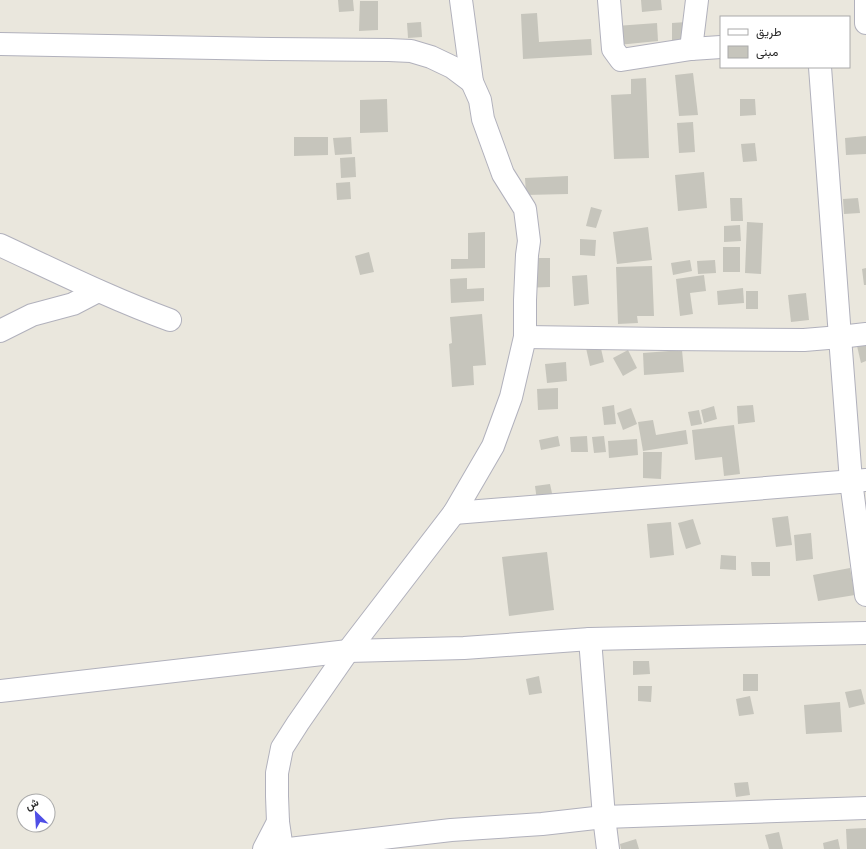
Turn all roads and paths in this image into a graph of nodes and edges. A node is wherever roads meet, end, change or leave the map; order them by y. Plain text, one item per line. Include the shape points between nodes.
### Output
1 (471, 0) edge
2 (609, 0) edge
3 (697, 0) edge
4 (866, 0) edge
5 (462, 10) edge
6 (866, 24) edge
7 (850, 31) edge
8 (0, 44) edge
9 (720, 47) edge
10 (691, 49) junction
11 (820, 68) edge
12 (472, 82) junction
13 (0, 245) edge
14 (98, 291) junction
15 (170, 320) dead end
16 (0, 331) edge
17 (866, 334) edge
18 (525, 337) junction
19 (840, 337) junction
20 (859, 481) edge
21 (454, 513) junction
22 (866, 595) edge
23 (866, 633) edge
24 (590, 639) junction
25 (348, 650) junction
26 (0, 691) edge
27 (866, 808) edge
28 (604, 817) junction
29 (278, 822) junction
30 (264, 849) edge
31 (282, 849) edge
32 (289, 849) edge
33 (608, 849) edge

1 - 5 street
2 - 10 street via 613,49 621,60
3 - 10 street
4 - 6 street
5 - 12 street
6 - 7 street
8 - 12 street via 411,51 452,67
9 - 10 street
11 - 19 street
12 - 18 street via 503,174 525,209 529,241
13 - 14 street
14 - 15 street
14 - 16 street via 73,304 32,315
17 - 19 street
18 - 19 street via 665,340 797,340
18 - 21 street via 511,397 493,446
19 - 20 street
20 - 21 street
20 - 22 street
21 - 25 street
23 - 24 street
24 - 25 street via 464,648
24 - 28 street
25 - 26 street
25 - 29 street via 282,748 277,773
27 - 28 street
28 - 32 street via 451,830
28 - 33 street
29 - 30 street
29 - 31 street

